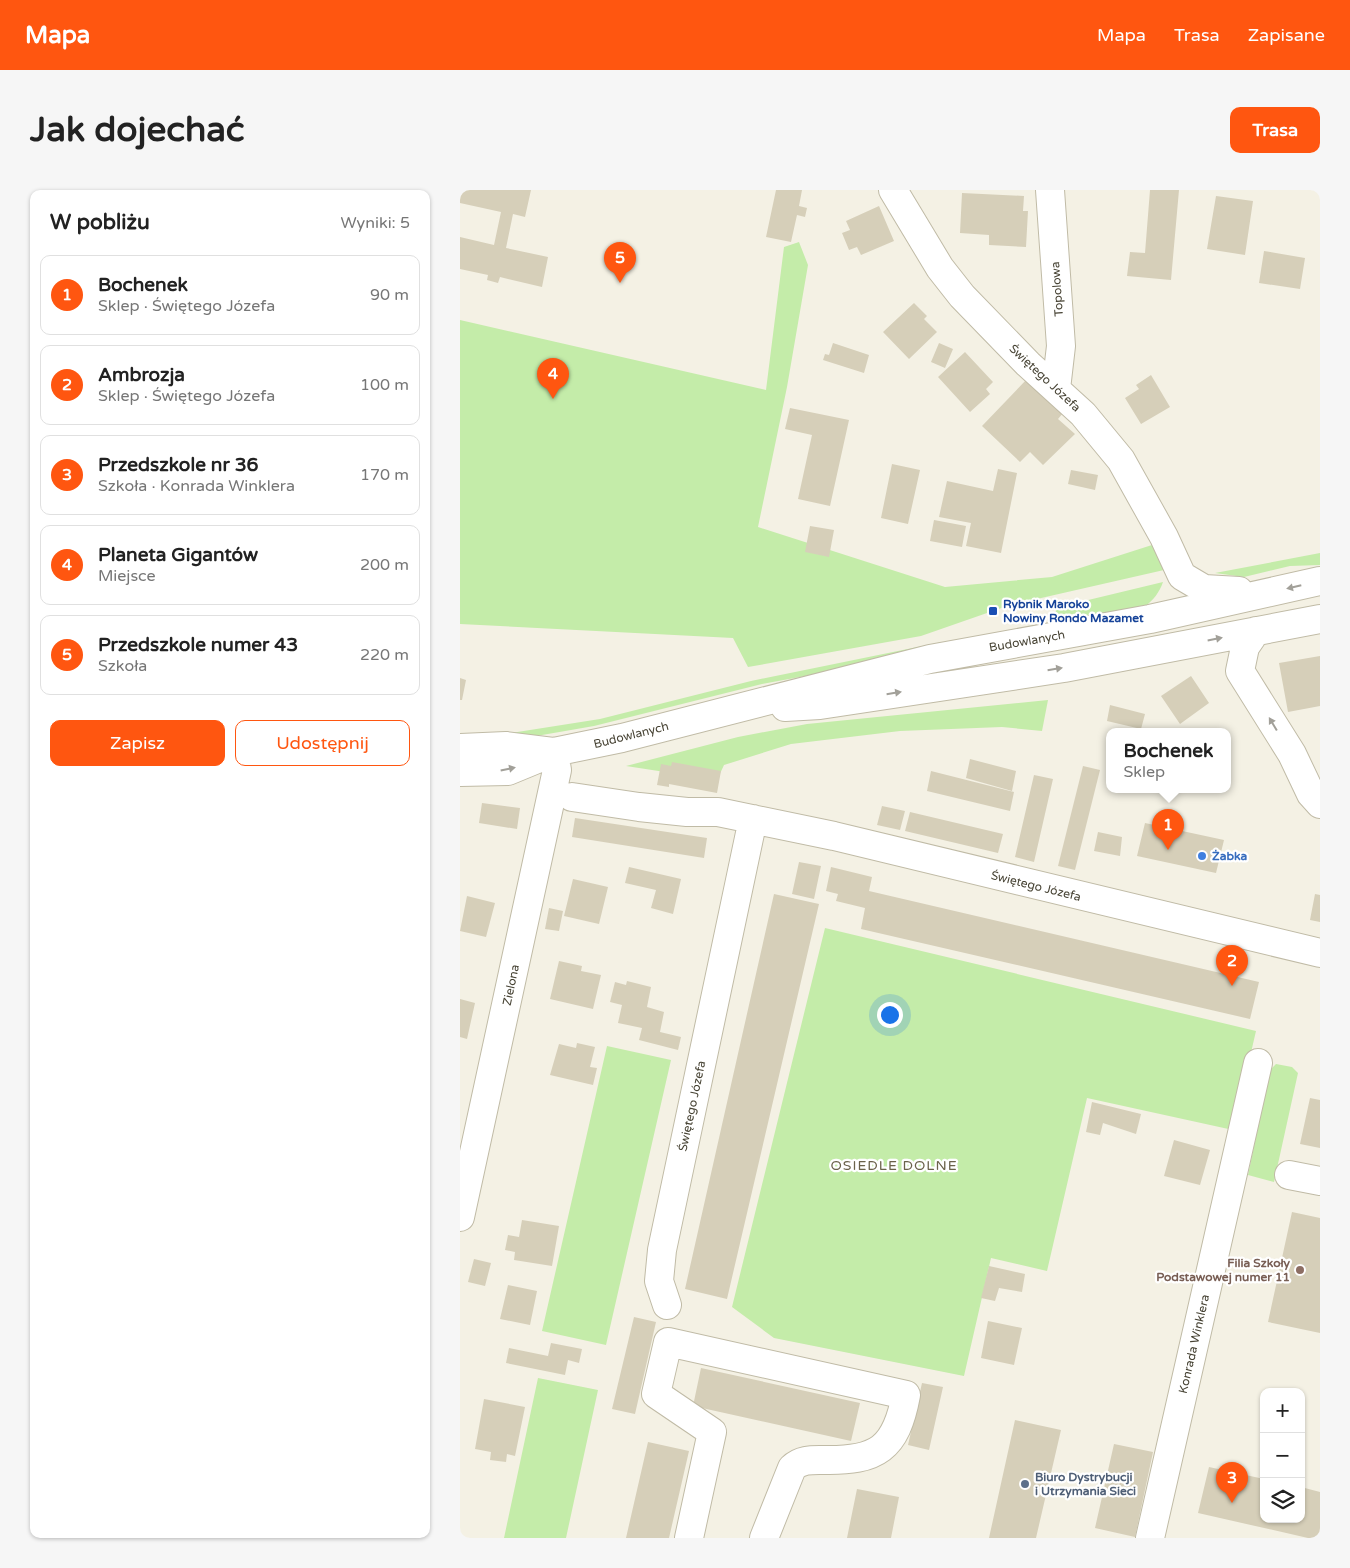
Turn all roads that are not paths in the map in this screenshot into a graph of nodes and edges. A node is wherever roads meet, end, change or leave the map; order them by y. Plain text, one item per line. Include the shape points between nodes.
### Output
1 (893, 190) edge
2 (1050, 190) edge
3 (1056, 388) junction
4 (1182, 576) junction
5 (1320, 581) edge
6 (1268, 593) junction
7 (1162, 616) junction
8 (1320, 619) edge
9 (1256, 631) junction
10 (736, 709) junction
11 (460, 748) edge
12 (554, 752) junction
13 (460, 772) edge
14 (572, 797) dead end
15 (1320, 804) edge
16 (752, 819) junction
17 (1320, 953) edge
18 (1258, 1063) dead end
19 (1289, 1175) dead end
20 (1320, 1181) edge
21 (460, 1217) edge
22 (667, 1305) dead end
23 (689, 1538) edge
24 (764, 1538) edge
25 (1150, 1538) edge

1 - 3 street, Świętego Józefa via 946,277 972,307
2 - 3 street, Topolowa via 1061,346
3 - 4 street, Świętego Józefa via 1083,414 1121,460
4 - 6 street via 1204,589
4 - 7 street via 1177,594
5 -> 6 street, Budowlanych
6 - 7 street, Budowlanych
7 - 10 street, Budowlanych via 930,659
8 - 9 street, Budowlanych
10 -> 9 street, Budowlanych via 820,705 1064,668
15 -> 9 street via 1311,794 1298,766 1240,671 1245,647
10 - 12 street, Budowlanych
11 - 12 street, Budowlanych via 506,746
13 -> 12 street, Budowlanych via 508,771
12 - 21 street, Zielona via 556,778
14 - 16 street, Świętego Józefa via 639,807 718,812
16 - 17 street, Świętego Józefa
16 - 22 street, Świętego Józefa via 662,1250 659,1281
18 - 25 street, Konrada Winklera
19 - 20 street
23 - 24 street via 712,1432 656,1394 668,1342 906,1395 901,1421 878,1452 848,1461 800,1462 792,1468

